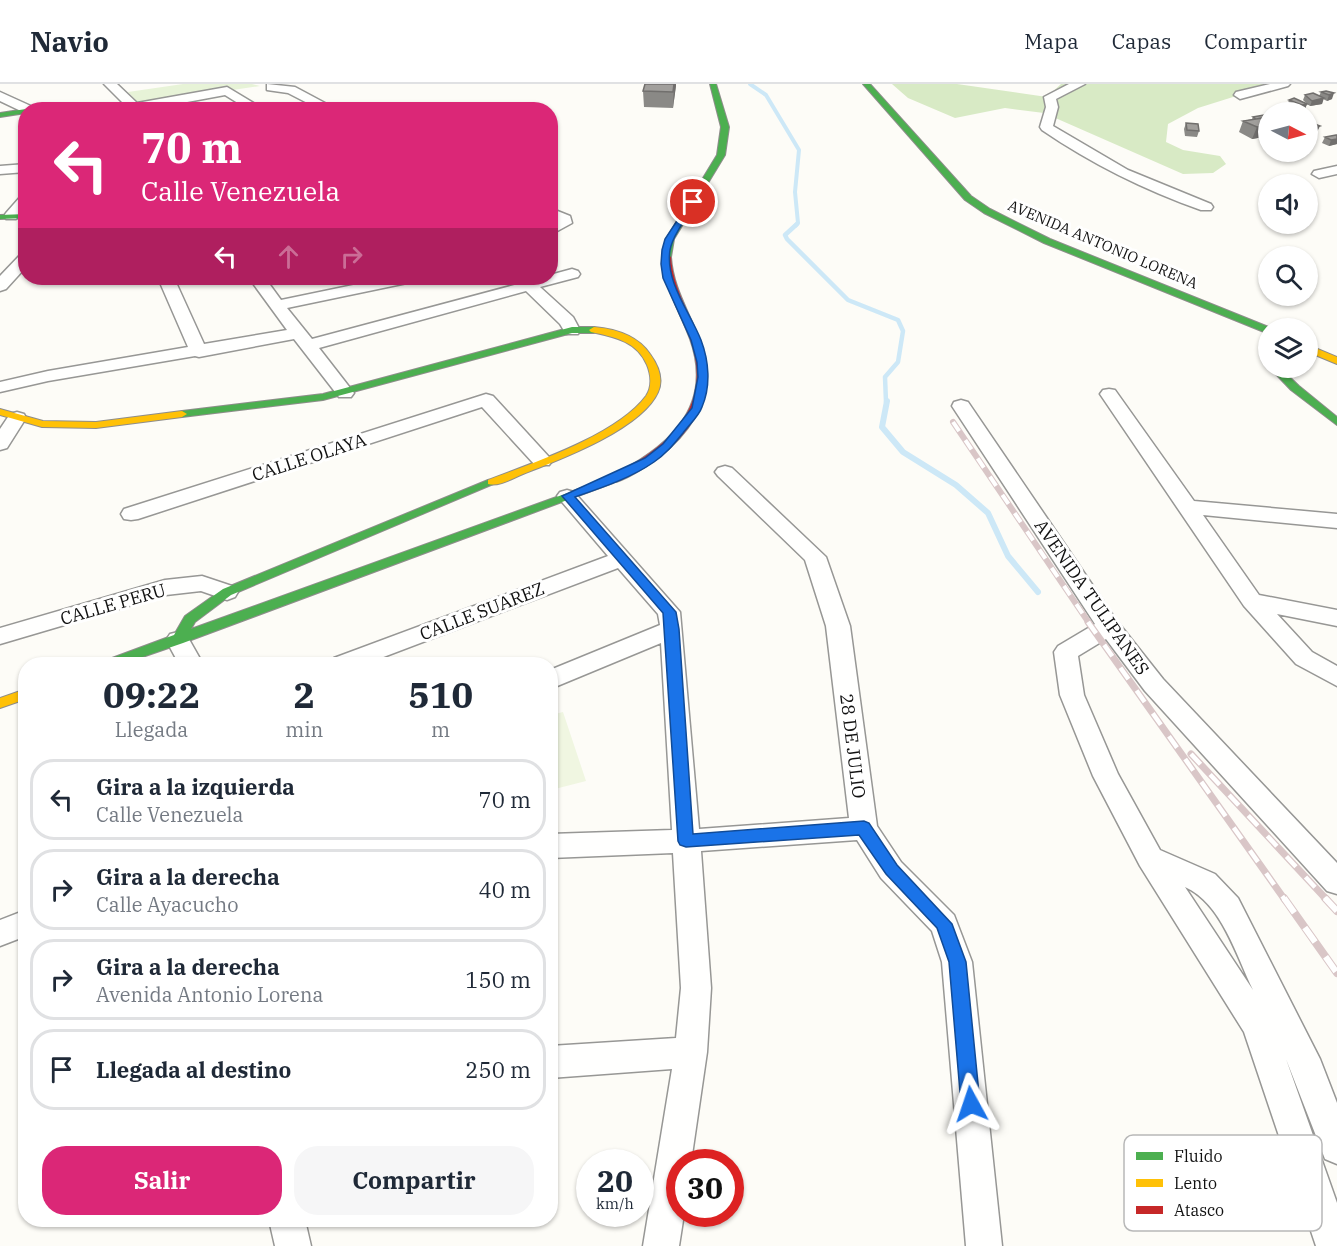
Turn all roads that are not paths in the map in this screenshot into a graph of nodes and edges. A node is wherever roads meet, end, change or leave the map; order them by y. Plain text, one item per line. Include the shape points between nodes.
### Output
1 (110, 84) edge
2 (713, 84) edge
3 (866, 84) edge
4 (1079, 84) edge
5 (1284, 84) edge
6 (271, 87) dead end
7 (1240, 95) dead end
8 (0, 96) edge
9 (130, 102) edge
10 (169, 102) edge
11 (246, 102) edge
12 (316, 102) edge
13 (18, 105) edge
14 (18, 112) edge
15 (0, 115) edge
16 (18, 169) edge
17 (0, 170) edge
18 (1337, 170) edge
19 (1319, 174) dead end
20 (1206, 207) dead end
21 (558, 216) edge
22 (558, 227) edge
23 (18, 265) edge
24 (572, 274) dead end
25 (558, 276) edge
26 (169, 285) edge
27 (262, 285) edge
28 (374, 285) edge
29 (513, 285) edge
30 (528, 285) edge
31 (0, 286) edge
32 (276, 306) junction
33 (1258, 327) edge
34 (572, 330) junction
35 (305, 339) junction
36 (199, 351) junction
37 (1318, 353) edge
38 (1337, 362) edge
39 (1285, 378) edge
40 (0, 387) edge
41 (345, 393) junction
42 (1108, 394) dead end
43 (961, 406) dead end
44 (9, 415) edge
45 (1337, 422) edge
46 (0, 444) edge
47 (542, 461) junction
48 (725, 472) dead end
49 (567, 496) junction
50 (1187, 507) junction
51 (131, 514) dead end
52 (1337, 521) edge
53 (623, 558) junction
54 (227, 592) junction
55 (1252, 601) junction
56 (1337, 618) edge
57 (1109, 627) junction
58 (672, 629) junction
59 (0, 636) edge
60 (178, 640) junction
61 (129, 657) edge
62 (187, 657) edge
63 (361, 657) edge
64 (558, 677) edge
65 (1337, 677) edge
66 (18, 697) edge
67 (0, 703) edge
68 (864, 828) junction
69 (686, 841) junction
70 (558, 846) edge
71 (1150, 858) junction
72 (1337, 882) edge
73 (18, 927) edge
74 (0, 933) edge
75 (691, 1052) junction
76 (558, 1061) edge
77 (1296, 1135) edge
78 (1337, 1147) edge
79 (1322, 1211) edge
80 (289, 1227) edge
81 (293, 1246) edge
82 (661, 1246) edge
83 (984, 1246) edge
84 (1334, 1246) edge

1 - 9 street
2 - 49 main road via 725,127 721,155 666,250 668,278 702,362 697,408 667,446 649,461
3 - 33 main road, AVENIDA ANTONIO LORENA via 968,198 987,211 1047,241
4 - 20 street via 1050,97 1052,107 1046,127 1114,170
5 - 7 street
6 - 12 street via 291,90
8 - 13 street
10 - 11 street via 227,91
14 - 15 main road
16 - 17 street
18 - 19 street
21 - 22 street via 565,219
23 - 31 street
24 - 25 street
26 - 36 street
27 - 32 street
28 - 32 street
29 - 35 street
30 - 34 street
32 - 35 street
34 - 41 main road
34 - 47 main road via 593,329 625,336 650,360 656,387 643,406 607,431
35 - 36 street
35 - 41 street
36 - 40 street
37 - 38 main road
39 - 45 main road
41 - 44 main road via 96,425 42,424
42 - 50 street
43 - 57 street, AVENIDA TULIPANES
44 - 46 street
47 - 51 street, CALLE OLAYA via 486,400
47 - 54 main road
48 - 68 street, 28 DE JULIO via 815,557 824,580 838,626
49 - 53 street
49 - 60 main road
50 - 52 street
50 - 55 street
53 - 58 street via 669,612
53 - 63 street, CALLE SUAREZ
54 - 59 street, CALLE PERU via 202,583 165,588
54 - 60 main road via 190,619
55 - 56 street
55 - 65 street via 1304,658
57 - 71 street via 1066,652 1068,675 1072,695 1106,776
57 - 72 street, AVENIDA TULIPANES via 1154,685
58 - 64 street
58 - 69 street
60 - 61 main road
60 - 62 street
66 - 67 main road
68 - 69 street
68 - 83 street, 28 DE JULIO via 891,870 944,924 957,962
69 - 70 street
69 - 75 street via 696,988
71 - 77 street via 1258,1025
71 - 78 street via 1205,883 1228,907 1308,1070
73 - 74 street
75 - 76 street
75 - 82 street
79 - 84 street
80 - 81 street

